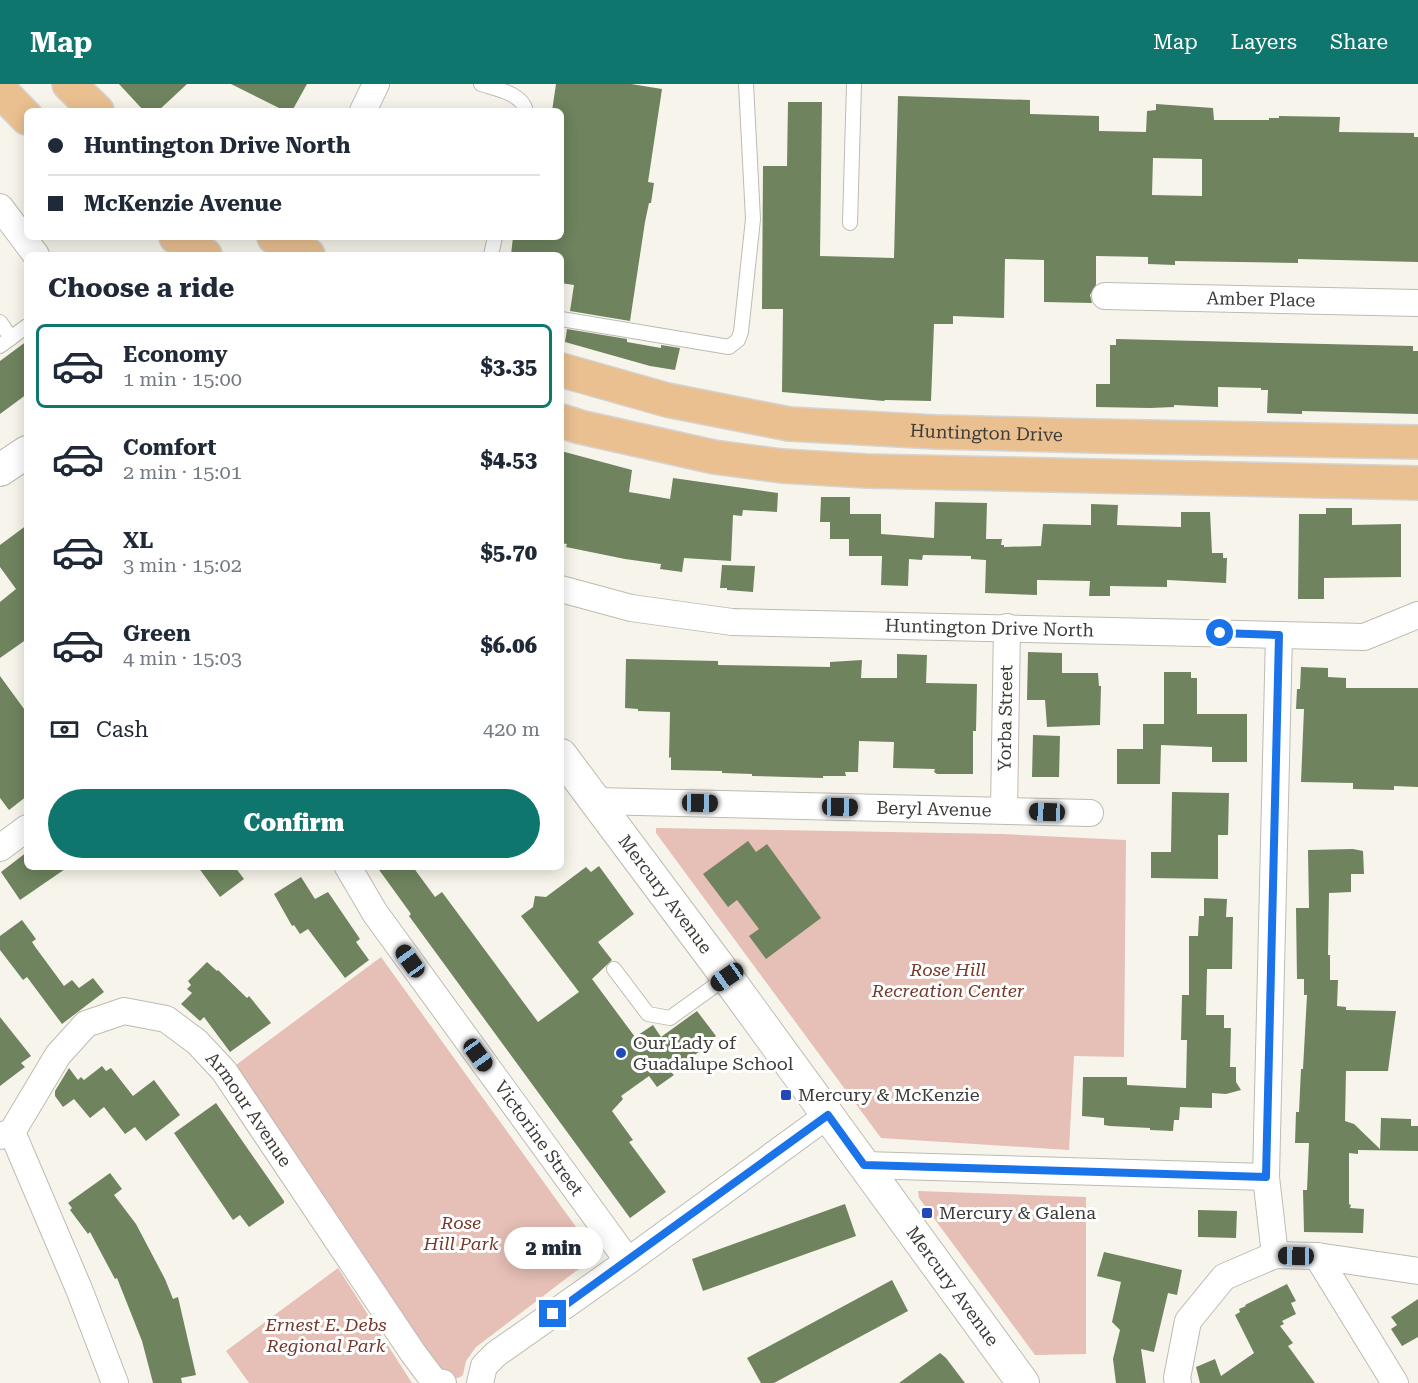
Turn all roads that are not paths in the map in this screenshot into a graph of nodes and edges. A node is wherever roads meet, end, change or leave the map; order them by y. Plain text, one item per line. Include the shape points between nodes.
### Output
1 (69, 84) edge
2 (376, 84) edge
3 (481, 84) edge
4 (746, 84) edge
5 (854, 84) edge
6 (0, 90) edge
7 (94, 108) edge
8 (364, 108) edge
9 (525, 108) edge
10 (24, 115) edge
11 (0, 207) edge
12 (850, 223) dead end
13 (24, 239) edge
14 (181, 240) edge
15 (199, 252) edge
16 (1105, 296) dead end
17 (1418, 303) edge
18 (564, 320) edge
19 (0, 322) edge
20 (24, 328) edge
21 (6, 342) edge
22 (564, 371) edge
23 (564, 422) edge
24 (1418, 442) edge
25 (24, 454) edge
26 (0, 470) edge
27 (1418, 483) edge
28 (564, 590) edge
29 (1418, 615) edge
30 (1007, 627) junction
31 (1279, 635) junction
32 (1418, 635) edge
33 (1364, 637) junction
34 (564, 759) edge
35 (596, 801) junction
36 (1004, 810) junction
37 (1090, 813) dead end
38 (24, 830) edge
39 (0, 848) edge
40 (350, 870) edge
41 (614, 969) dead end
42 (727, 977) junction
43 (828, 1115) junction
44 (6, 1134) edge
45 (864, 1165) junction
46 (1266, 1177) junction
47 (1275, 1255) junction
48 (1317, 1256) junction
49 (628, 1261) junction
50 (1418, 1271) edge
51 (115, 1383) edge
52 (443, 1383) edge
53 (480, 1383) edge
54 (1023, 1383) edge
55 (1178, 1383) edge
56 (1395, 1383) edge

1 - 7 main road
2 - 8 street
3 - 9 lane via 515,96
4 - 18 lane via 753,219 738,340 729,347
5 - 12 lane
6 - 10 main road
11 - 13 street
14 - 15 main road
16 - 17 street, Amber Place
19 - 21 lane
20 - 21 lane
22 - 24 main road, Huntington Drive via 667,400 789,424 936,432
23 - 27 main road via 714,457 782,466
25 - 26 street
28 - 30 street, Huntington Drive North via 631,608 732,622
29 - 33 street, Huntington Drive North
30 - 31 street, Huntington Drive North
30 - 36 street, Yorba Street
31 - 33 street, Huntington Drive North
31 - 46 street
32 - 33 street
34 - 35 street, Mercury Avenue
35 - 36 street, Beryl Avenue
35 - 42 street, Mercury Avenue
36 - 37 street, Beryl Avenue
38 - 39 street
40 - 49 street, Victorine Street via 375,913
41 - 42 lane via 648,1014 669,1018
42 - 43 street, Mercury Avenue
43 - 45 street, Mercury Avenue
43 - 49 street
44 - 51 street, Armour Avenue via 79,1289
44 - 52 street, Armour Avenue via 58,1055 86,1024 124,1011 166,1019 197,1042 224,1071 413,1353 434,1381
45 - 46 street
45 - 54 street, Mercury Avenue
46 - 47 street
47 - 48 street
47 - 55 street via 1224,1277 1188,1321
48 - 50 street
48 - 56 street
49 - 53 street via 496,1354 484,1366

